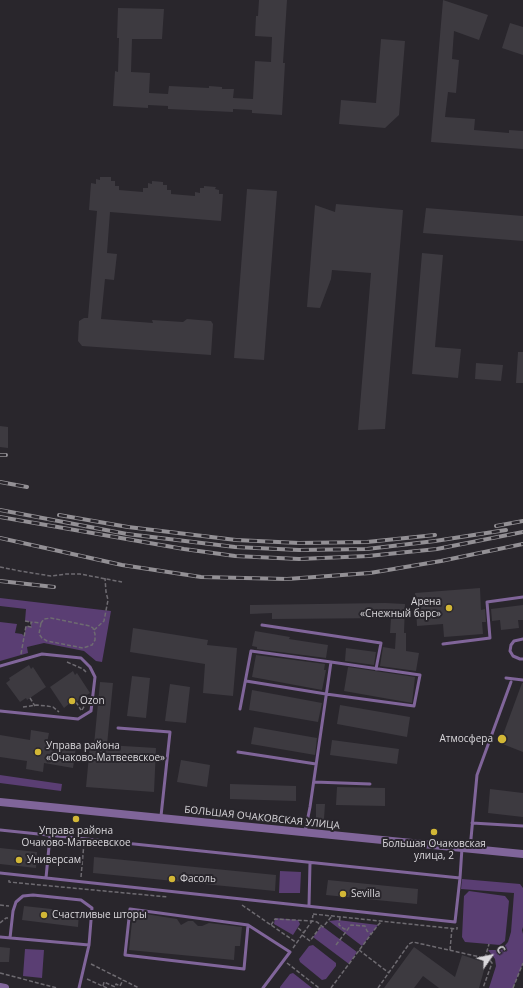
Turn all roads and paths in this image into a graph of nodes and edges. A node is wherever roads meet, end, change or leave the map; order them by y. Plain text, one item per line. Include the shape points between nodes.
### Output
1 (0, 566) edge
2 (105, 578) junction
3 (122, 582) dead end
4 (523, 597) edge
5 (25, 621) dead end
6 (31, 622) junction
7 (40, 623) junction
8 (262, 625) dead end
9 (94, 630) junction
10 (523, 639) edge
11 (443, 644) dead end
12 (523, 659) edge
13 (20, 660) junction
14 (66, 660) dead end
15 (331, 662) junction
16 (0, 666) edge
17 (376, 669) junction
18 (87, 674) dead end
19 (506, 678) dead end
20 (523, 680) edge
21 (246, 681) junction
22 (511, 682) dead end
23 (326, 694) junction
24 (30, 698) dead end
25 (88, 699) dead end
26 (76, 702) dead end
27 (35, 706) junction
28 (18, 708) dead end
29 (81, 710) junction
30 (240, 710) dead end
31 (0, 711) edge
32 (78, 713) dead end
33 (63, 715) dead end
34 (118, 728) dead end
35 (238, 752) dead end
36 (316, 764) junction
37 (314, 782) junction
38 (370, 784) dead end
39 (0, 802) edge
40 (161, 818) junction
41 (472, 822) junction
42 (523, 826) edge
43 (0, 830) edge
44 (305, 832) junction
45 (50, 836) junction
46 (84, 839) junction
47 (466, 848) junction
48 (523, 854) edge
49 (310, 862) junction
50 (0, 873) edge
51 (10, 874) junction
52 (46, 878) junction
53 (460, 878) junction
54 (81, 882) junction
55 (172, 898) dead end
56 (0, 905) edge
57 (245, 905) dead end
58 (15, 906) junction
59 (309, 906) junction
60 (314, 907) junction
61 (313, 914) junction
62 (317, 915) dead end
63 (332, 916) dead end
64 (340, 917) dead end
65 (12, 918) junction
66 (312, 921) junction
67 (382, 921) dead end
68 (0, 924) edge
69 (248, 925) junction
70 (271, 925) junction
71 (322, 926) junction
72 (298, 928) dead end
73 (452, 928) dead end
74 (348, 929) junction
75 (304, 933) junction
76 (371, 934) junction
77 (302, 935) junction
78 (0, 938) edge
79 (10, 938) junction
80 (297, 943) junction
81 (489, 944) dead end
82 (89, 945) junction
83 (336, 945) dead end
84 (359, 950) junction
85 (450, 950) junction
86 (290, 952) junction
87 (485, 958) junction
88 (284, 961) junction
89 (85, 963) junction
90 (523, 963) edge
91 (0, 973) edge
92 (389, 973) junction
93 (87, 979) dead end
94 (123, 980) junction
95 (103, 986) junction
96 (0, 987) edge
97 (5, 988) edge
98 (57, 988) edge
99 (79, 988) edge
100 (107, 988) edge
101 (139, 988) edge
102 (263, 988) edge
103 (319, 988) edge
104 (331, 988) edge
105 (378, 988) edge
106 (483, 988) edge
107 (513, 988) edge

1 - 2 path via 51,576 80,574
2 - 3 path
2 - 9 path via 108,600 104,621
4 - 11 lane via 487,602 490,638
5 - 6 path
6 - 7 path
6 - 13 path via 31,627 26,626
7 - 9 path via 51,618 90,626
7 - 9 path via 39,634 47,641 83,648 92,645 95,640
8 - 17 lane via 380,642
10 - 12 lane via 514,641 510,651 514,656
13 - 16 lane
13 - 31 lane via 42,654 81,658 90,667 95,678 90,711 78,719
14 - 18 path via 83,668
15 - 17 lane
15 - 21 lane via 251,651
15 - 23 lane
17 - 23 lane via 420,675 414,706
19 - 20 lane
21 - 23 lane
21 - 30 lane
22 - 41 lane via 478,771
23 - 36 lane
24 - 27 path
25 - 29 path
26 - 29 path
27 - 28 path
27 - 33 path via 53,707
29 - 32 path
34 - 40 lane via 170,732
35 - 36 lane
36 - 37 lane
37 - 38 lane
37 - 44 lane
39 - 40 street, БОЛЬШАЯ ОЧАКОВСКАЯ УЛИЦА
40 - 44 street, БОЛЬШАЯ ОЧАКОВСКАЯ УЛИЦА
41 - 42 lane
41 - 47 lane
43 - 45 lane
44 - 47 street, БОЛЬШАЯ ОЧАКОВСКАЯ УЛИЦА
45 - 46 lane
45 - 52 lane
46 - 49 lane
46 - 54 path
47 - 48 street, БОЛЬШАЯ ОЧАКОВСКАЯ УЛИЦА
47 - 53 lane
49 - 53 lane
49 - 59 lane
50 - 51 lane
51 - 52 lane
51 - 55 path via 9,882
52 - 54 lane
53 - 60 lane via 455,922
54 - 59 lane
56 - 58 path
57 - 70 path via 242,905
58 - 65 lane
58 - 82 lane via 23,896 33,895 81,900 92,908
59 - 60 lane
60 - 61 path
61 - 62 path
61 - 66 path
63 - 71 path
64 - 74 path via 339,925
65 - 68 path via 6,918
65 - 79 lane
66 - 70 path via 275,919
66 - 71 path
66 - 75 path
67 - 76 path
69 - 69 lane via 130,909 125,954 244,969
69 - 86 lane
70 - 80 path
71 - 77 path via 310,941
72 - 75 path
73 - 85 path
74 - 76 path via 351,925 365,926
74 - 83 path
75 - 77 path
76 - 84 path
77 - 80 path
78 - 79 lane
79 - 82 lane
80 - 86 path
81 - 87 path
82 - 89 lane
84 - 92 path
84 - 104 path
85 - 87 path
85 - 92 path via 413,942
86 - 88 lane
87 - 106 path via 492,963
88 - 102 lane
88 - 103 path
89 - 94 path
89 - 99 lane
90 - 107 path
91 - 98 path
92 - 105 path
93 - 95 path
94 - 95 path via 120,986 116,984 115,987 104,982
94 - 101 path
95 - 100 path
96 - 97 street

